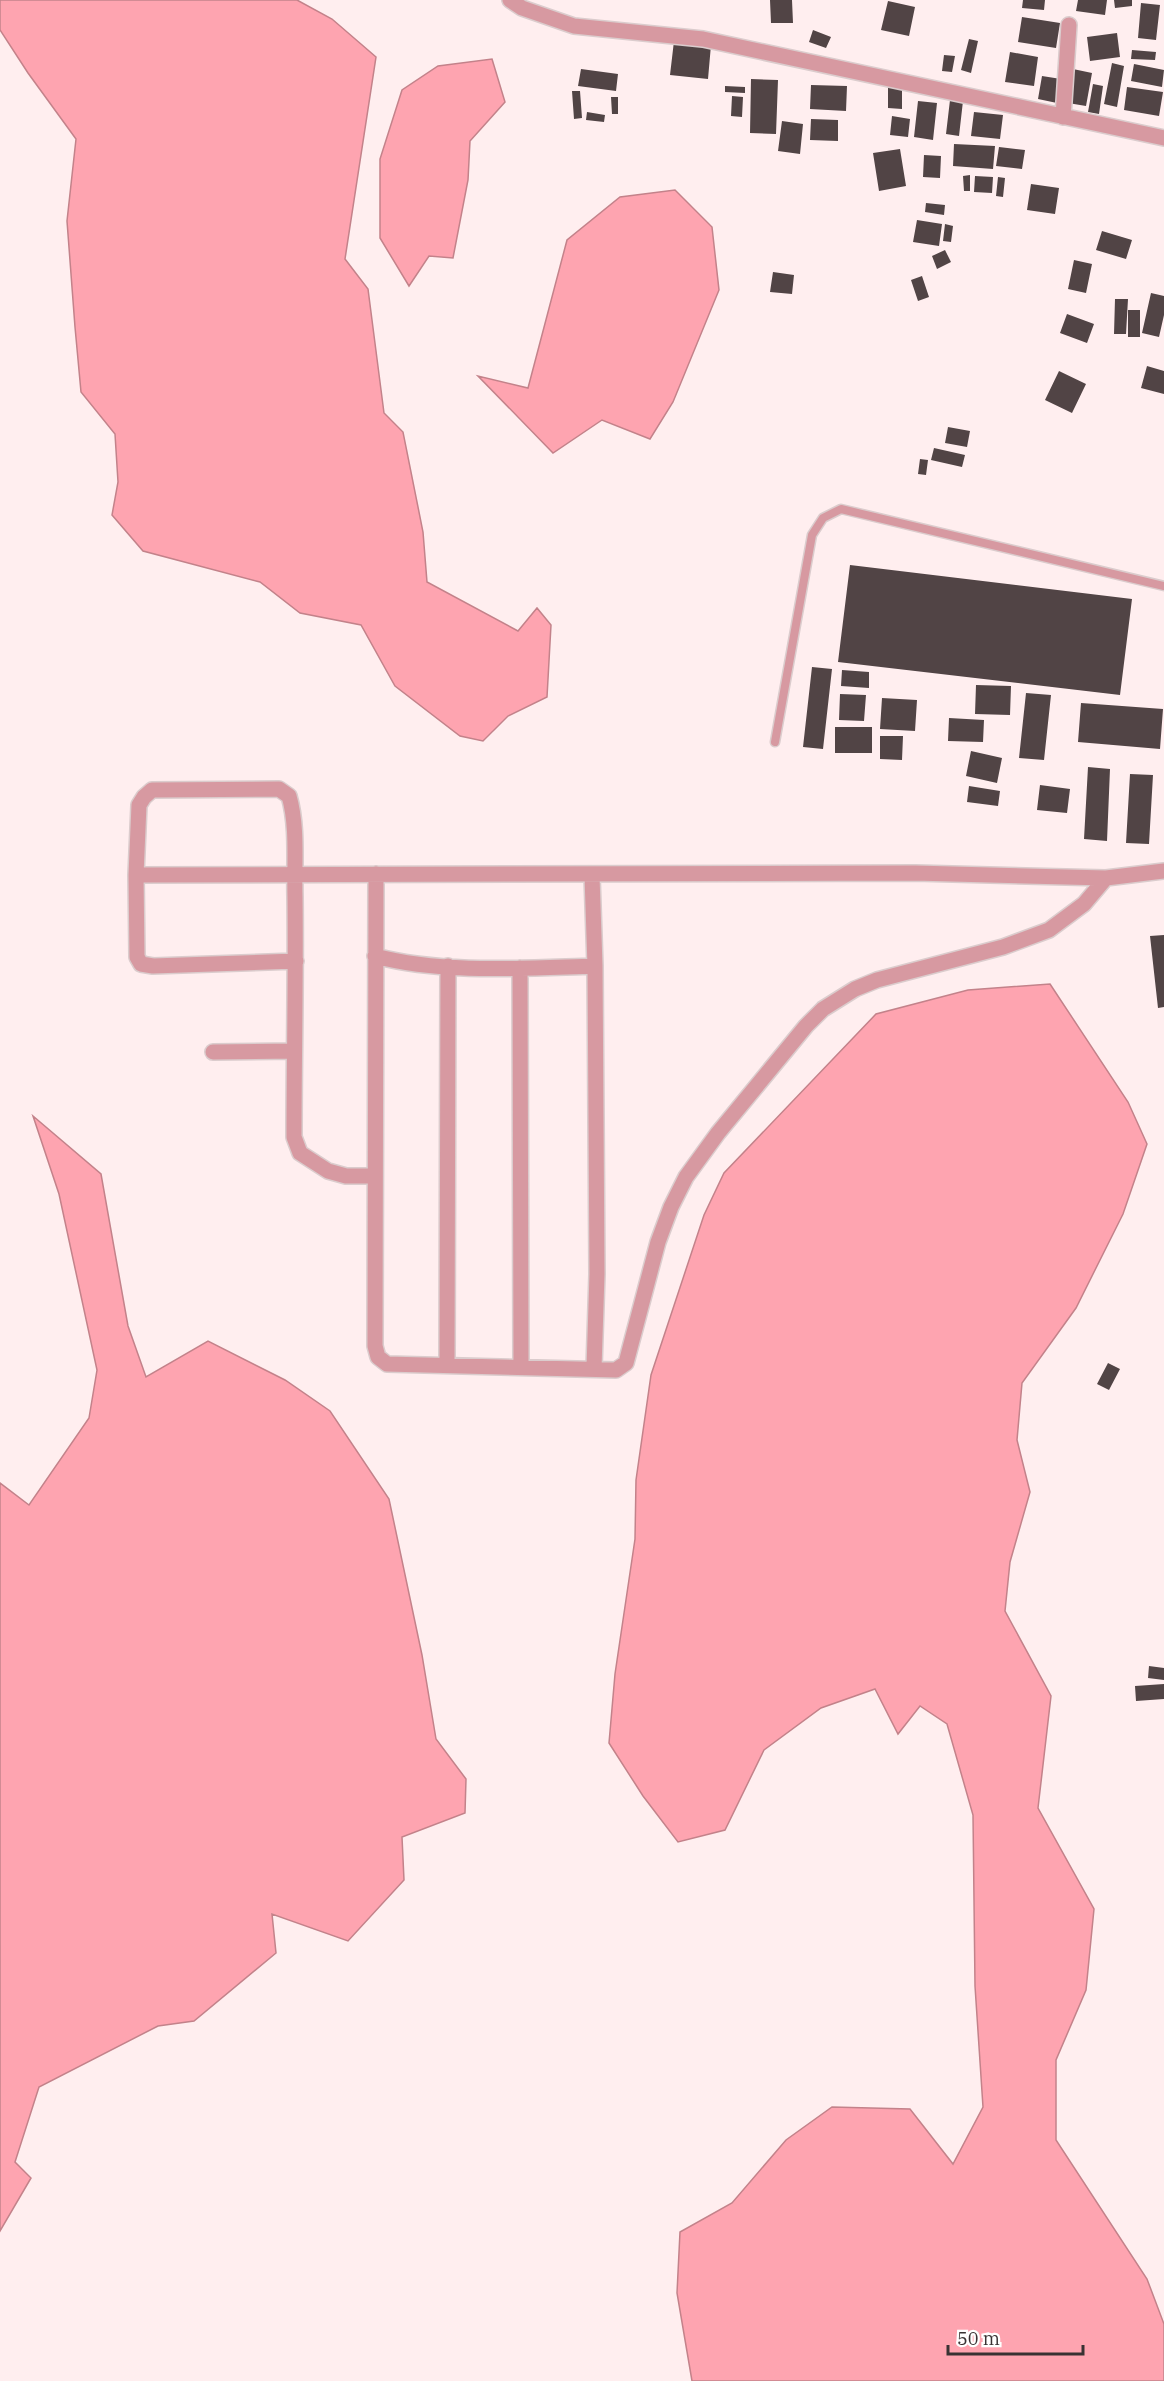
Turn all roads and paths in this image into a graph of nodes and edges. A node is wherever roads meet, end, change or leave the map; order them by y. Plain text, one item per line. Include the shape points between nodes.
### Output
1 (510, 0) edge
2 (1069, 25) dead end
3 (1063, 117) junction
4 (1164, 138) edge
5 (1164, 586) edge
6 (775, 742) dead end
7 (1164, 871) edge
8 (376, 874) junction
9 (136, 875) junction
10 (294, 876) junction
11 (592, 876) junction
12 (1106, 878) junction
13 (375, 956) junction
14 (296, 961) junction
15 (448, 966) junction
16 (595, 966) junction
17 (520, 968) junction
18 (294, 1051) junction
19 (213, 1052) dead end
20 (375, 1176) junction
21 (447, 1365) junction
22 (520, 1366) junction
23 (594, 1368) junction

1 - 3 street via 574,26 703,39
2 - 3 street
3 - 4 street
5 - 6 lane via 841,509 823,518 812,535
7 - 12 street
8 - 10 street
8 - 11 street
8 - 13 street
9 - 10 street
9 - 10 street via 139,805 152,790 279,789 291,805
9 - 14 street via 137,957 141,964
10 - 14 street
11 - 12 street via 915,873
11 - 16 street
12 - 23 street via 1084,904 1049,930 1003,947 877,980 823,1009 696,1161 671,1207 658,1242 626,1363 616,1370
13 - 15 street via 423,966
13 - 20 street
14 - 18 street
15 - 17 street
15 - 21 street
16 - 17 street
16 - 23 street
17 - 22 street
18 - 19 street
18 - 20 street via 294,1137 300,1153 328,1171 346,1176
20 - 21 street via 378,1357 387,1364
21 - 22 street
22 - 23 street

